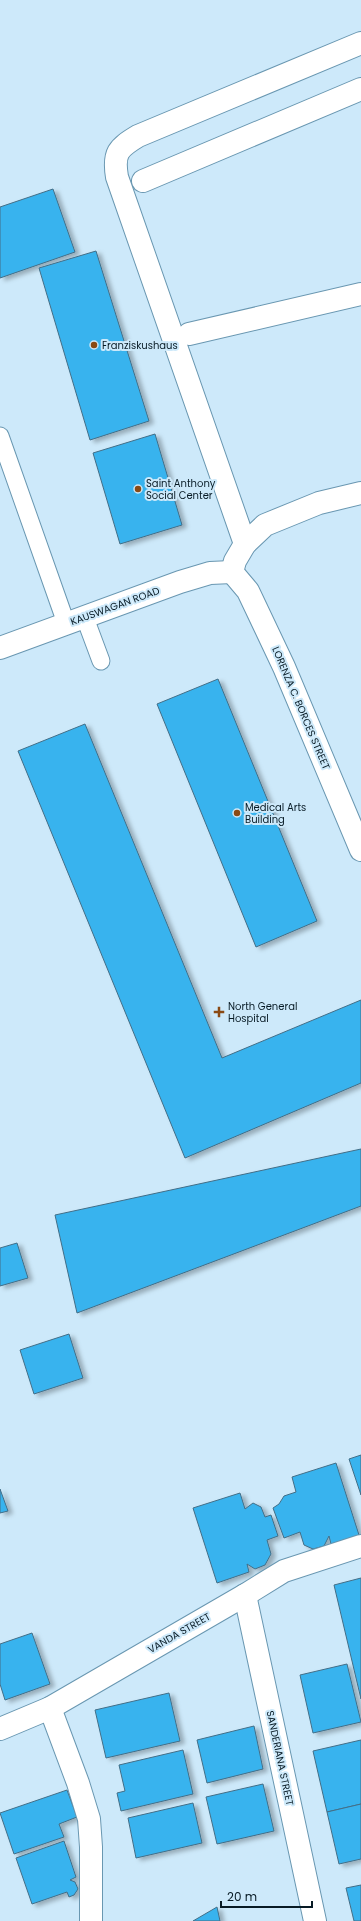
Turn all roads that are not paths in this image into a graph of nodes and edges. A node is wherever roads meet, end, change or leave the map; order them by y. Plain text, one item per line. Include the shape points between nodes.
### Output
1 (361, 42) edge
2 (361, 89) edge
3 (143, 181) dead end
4 (361, 294) edge
5 (189, 334) dead end
6 (0, 436) edge
7 (361, 493) edge
8 (246, 544) junction
9 (232, 572) junction
10 (76, 621) junction
11 (0, 648) edge
12 (101, 661) dead end
13 (361, 850) edge
14 (361, 1546) edge
15 (245, 1595) junction
16 (50, 1708) junction
17 (0, 1729) edge
18 (91, 1921) edge
19 (315, 1921) edge

1 - 8 street via 138,136 122,146 117,155 117,177
2 - 3 street
4 - 5 street
6 - 10 lane
7 - 8 street via 319,503 265,525
8 - 9 street via 235,561
9 - 10 street, KAUSWAGAN ROAD via 210,573 180,582
9 - 13 street, LORENZA C. BORCES STREET via 248,591 284,667
10 - 11 street, KAUSWAGAN ROAD
10 - 12 lane
14 - 15 street, VANDA STREET via 284,1570
15 - 16 street, VANDA STREET
15 - 19 street, SANDERIANA STREET
16 - 17 street, VANDA STREET
16 - 18 street via 89,1819

